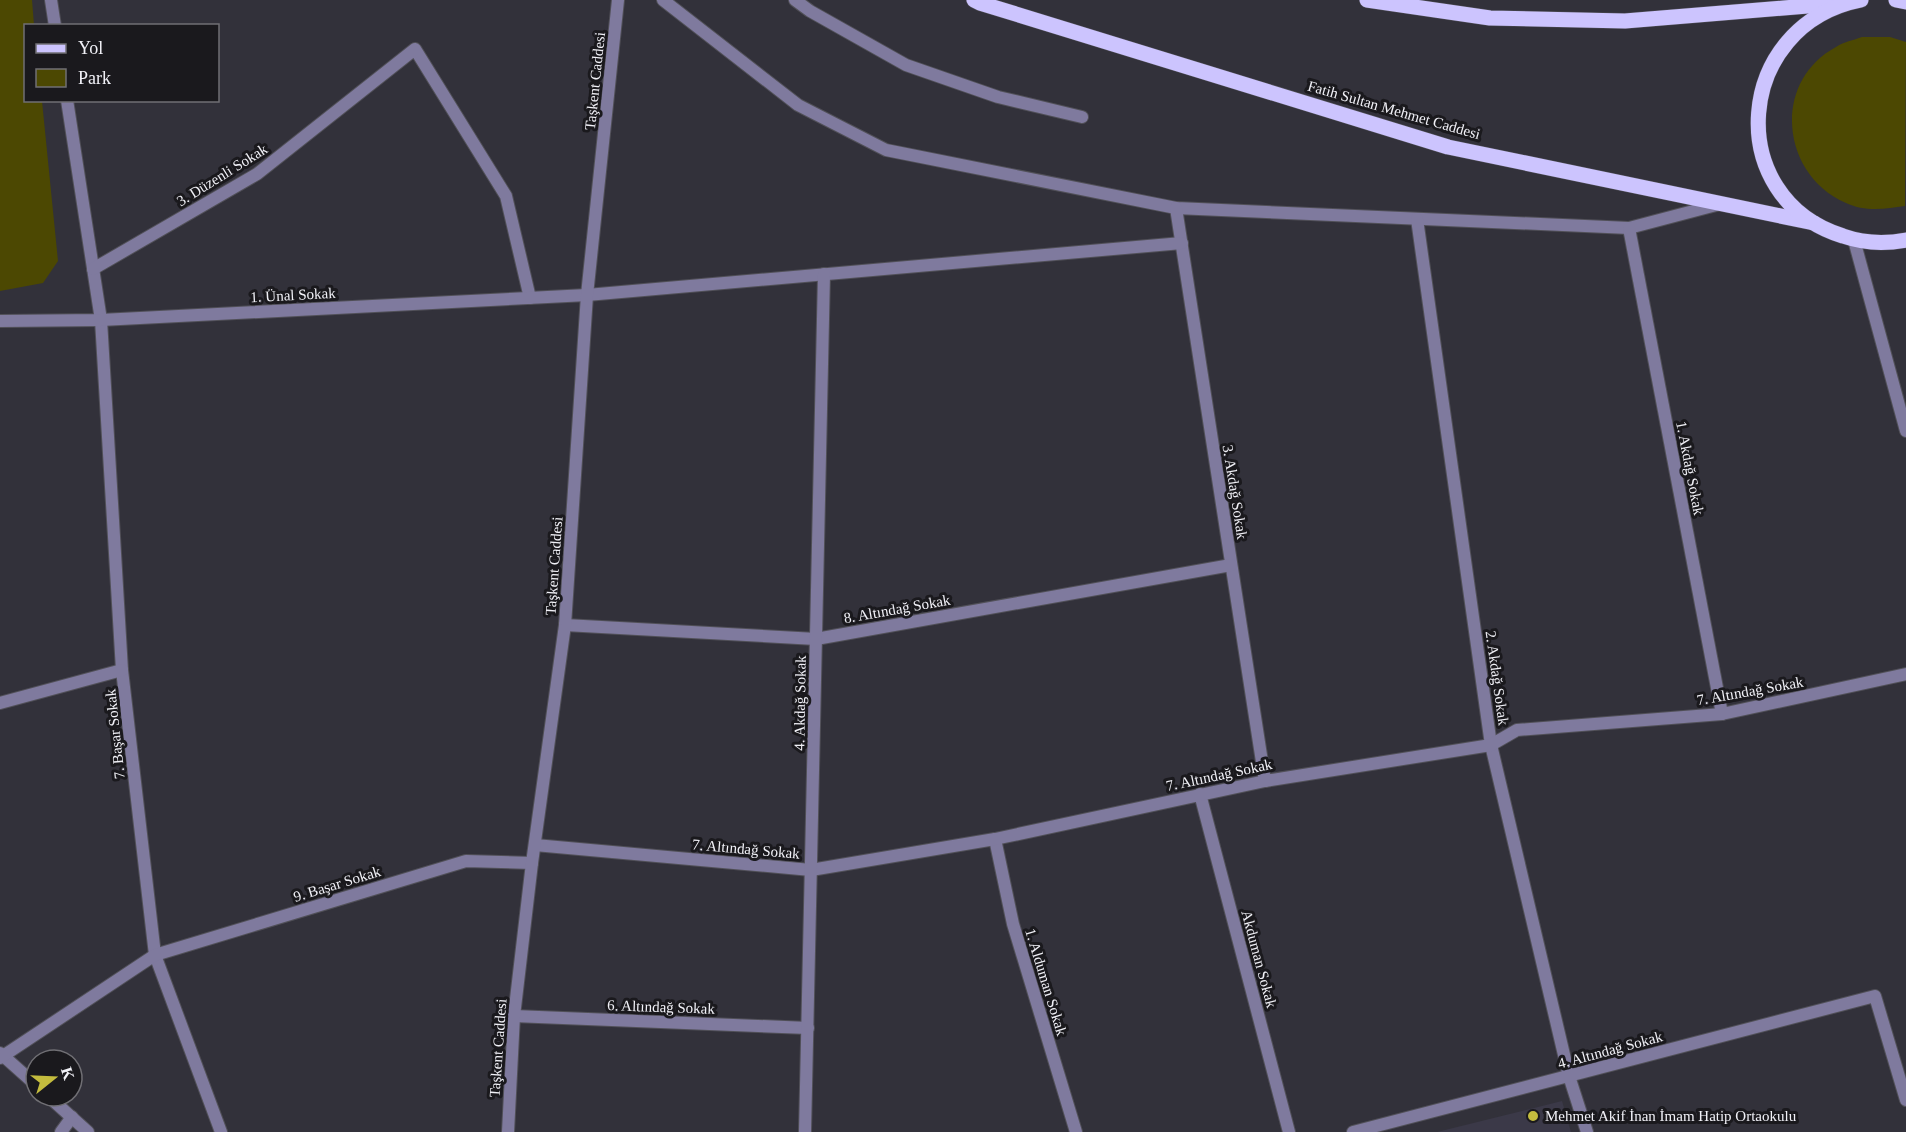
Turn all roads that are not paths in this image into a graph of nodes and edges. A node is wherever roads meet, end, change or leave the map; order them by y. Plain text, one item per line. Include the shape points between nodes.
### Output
1 (51, 0) edge
2 (618, 0) edge
3 (663, 0) edge
4 (795, 0) edge
5 (974, 0) edge
6 (1367, 0) edge
7 (1862, 0) edge
8 (1896, 0) edge
9 (1845, 2) edge
10 (1906, 2) edge
11 (55, 24) edge
12 (67, 102) edge
13 (1082, 117) dead end
14 (1721, 204) junction
15 (1176, 208) junction
16 (1417, 219) junction
17 (1814, 223) junction
18 (1629, 228) junction
19 (1854, 240) junction
20 (1906, 240) edge
21 (1182, 243) junction
22 (93, 269) junction
23 (824, 274) junction
24 (587, 295) junction
25 (530, 298) junction
26 (101, 320) junction
27 (0, 321) edge
28 (1906, 431) edge
29 (1231, 565) junction
30 (565, 625) junction
31 (816, 639) junction
32 (122, 670) junction
33 (1906, 674) edge
34 (0, 703) edge
35 (1722, 714) junction
36 (1491, 745) junction
37 (1265, 781) junction
38 (1200, 794) junction
39 (995, 839) junction
40 (535, 845) junction
41 (532, 863) junction
42 (811, 870) junction
43 (154, 955) junction
44 (514, 1016) junction
45 (808, 1028) junction
46 (1, 1055) edge
47 (24, 1075) edge
48 (1569, 1076) junction
49 (1906, 1100) edge
50 (62, 1108) edge
51 (72, 1117) junction
52 (61, 1132) edge
53 (88, 1132) edge
54 (221, 1132) edge
55 (508, 1132) edge
56 (805, 1132) edge
57 (1076, 1132) edge
58 (1289, 1132) edge
59 (1353, 1132) edge
60 (1587, 1132) edge

1 - 11 street
2 - 24 street, Taşkent Caddesi
3 - 15 street via 798,105 886,150
4 - 13 street via 906,65 998,97
5 - 14 main road, Fatih Sultan Mehmet Caddesi via 1448,147
6 - 9 main road via 1490,18 1625,21
7 - 9 main road
8 - 10 main road
9 - 17 main road via 1803,25 1787,41 1774,60 1759,103 1758,126 1769,171 1788,200
12 - 22 street, 7. Başar Sokak
14 - 17 main road, Fatih Sultan Mehmet Caddesi
14 - 18 street
15 - 16 street
15 - 21 street, 3. Akdağ Sokak
16 - 18 street
16 - 36 street, 2. Akdağ Sokak
17 - 19 main road
18 - 35 street, 1. Akdağ Sokak
19 - 20 main road
19 - 28 street
21 - 23 street, 1. Ünal Sokak
21 - 29 street, 3. Akdağ Sokak
22 - 25 street, 3. Düzenli Sokak via 257,174 415,49 506,196
22 - 26 street, 7. Başar Sokak
23 - 24 street, 1. Ünal Sokak
23 - 31 street, 4. Akdağ Sokak
24 - 25 street, 1. Ünal Sokak
24 - 30 street, Taşkent Caddesi
25 - 26 street, 1. Ünal Sokak
26 - 27 street, 1. Ünal Sokak
26 - 32 street, 7. Başar Sokak
29 - 31 street, 8. Altındağ Sokak
29 - 37 street, 3. Akdağ Sokak
30 - 31 street, 8. Altındağ Sokak
30 - 40 street, Taşkent Caddesi
31 - 42 street, 4. Akdağ Sokak
32 - 34 street
32 - 43 street, 7. Başar Sokak
33 - 35 street, 7. Altındağ Sokak
35 - 36 street, 7. Altındağ Sokak via 1517,730
36 - 37 street, 7. Altındağ Sokak
36 - 48 street, 2. Akdağ Sokak
37 - 38 street, 7. Altındağ Sokak
38 - 39 street, 7. Altındağ Sokak
38 - 58 street, Akduman Sokak
39 - 42 street, 7. Altındağ Sokak
39 - 57 street, 1. Alduman Sokak via 1013,924
40 - 41 street, Taşkent Caddesi
40 - 42 street, 7. Altındağ Sokak
41 - 43 street, 9. Başar Sokak via 466,861
41 - 44 street, Taşkent Caddesi
42 - 45 street, 4. Akdağ Sokak
43 - 46 street, 9. Başar Sokak
43 - 54 street, 7. Başar Sokak
44 - 45 street, 6. Altındağ Sokak
44 - 55 street, Taşkent Caddesi
45 - 56 street, 4. Akdağ Sokak
46 - 47 street
48 - 49 street, 4. Altındağ Sokak via 1875,996
48 - 59 street, 4. Altındağ Sokak
48 - 60 street, 2. Akdağ Sokak
50 - 51 street
51 - 52 street
51 - 53 street

